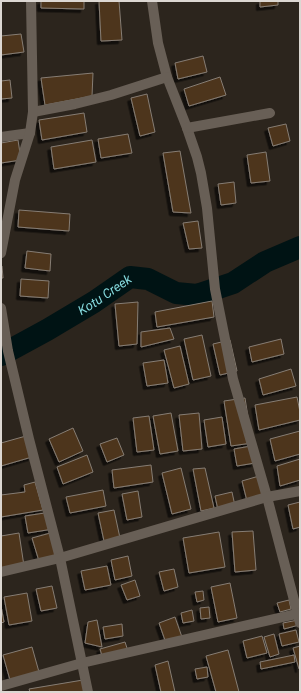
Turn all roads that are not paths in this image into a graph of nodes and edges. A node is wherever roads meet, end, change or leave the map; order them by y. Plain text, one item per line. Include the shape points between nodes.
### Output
1 (31, 1) edge
2 (152, 1) edge
3 (167, 77) junction
4 (32, 112) junction
5 (270, 113) dead end
6 (187, 128) junction
7 (30, 133) junction
8 (1, 137) edge
9 (1, 254) edge
10 (1, 308) edge
11 (300, 491) edge
12 (267, 498) junction
13 (60, 558) junction
14 (1, 572) edge
15 (299, 617) edge
16 (82, 663) junction
17 (1, 686) edge
18 (88, 692) edge

1 - 4 street
2 - 3 street via 158,43
3 - 4 street via 111,95
3 - 6 street
4 - 7 street
5 - 6 street
6 - 12 street via 201,173 216,289 233,379
7 - 8 street
7 - 9 street via 15,180
10 - 13 street via 8,351
11 - 12 street
12 - 13 street
12 - 15 street
13 - 14 street
13 - 16 street
15 - 16 street
16 - 17 street
16 - 18 street

